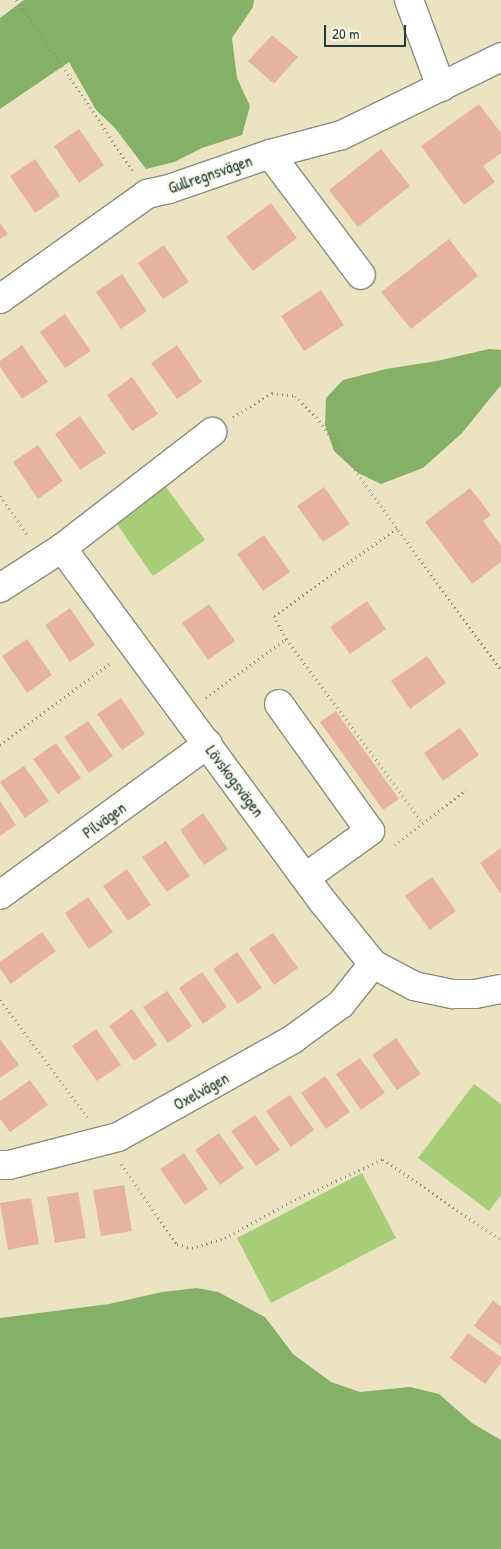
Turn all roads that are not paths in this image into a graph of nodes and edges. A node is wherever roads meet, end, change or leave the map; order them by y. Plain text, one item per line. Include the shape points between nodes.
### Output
1 (409, 0) edge
2 (501, 57) edge
3 (441, 87) junction
4 (270, 154) junction
5 (361, 275) dead end
6 (0, 300) edge
7 (212, 432) road end
8 (53, 554) junction
9 (0, 588) edge
10 (279, 704) dead end
11 (208, 744) junction
12 (306, 877) junction
13 (0, 896) edge
14 (373, 964) junction
15 (501, 989) edge
16 (0, 1165) edge

1 - 3 street
2 - 3 street, Gullregnsvägen
3 - 4 street, Gullregnsvägen via 342,135
4 - 5 street
4 - 6 street, Gullregnsvägen via 147,194
7 - 8 street
8 - 9 street
8 - 11 street, Lövskogsvägen via 135,646
10 - 12 street via 370,831
11 - 12 street, Lövskogsvägen
11 - 13 street, Pilvägen
12 - 14 street, Lövskogsvägen
14 - 15 street, Lövskogsvägen via 414,986 453,994
14 - 16 street, Oxelvägen via 341,1004 293,1039 118,1137

